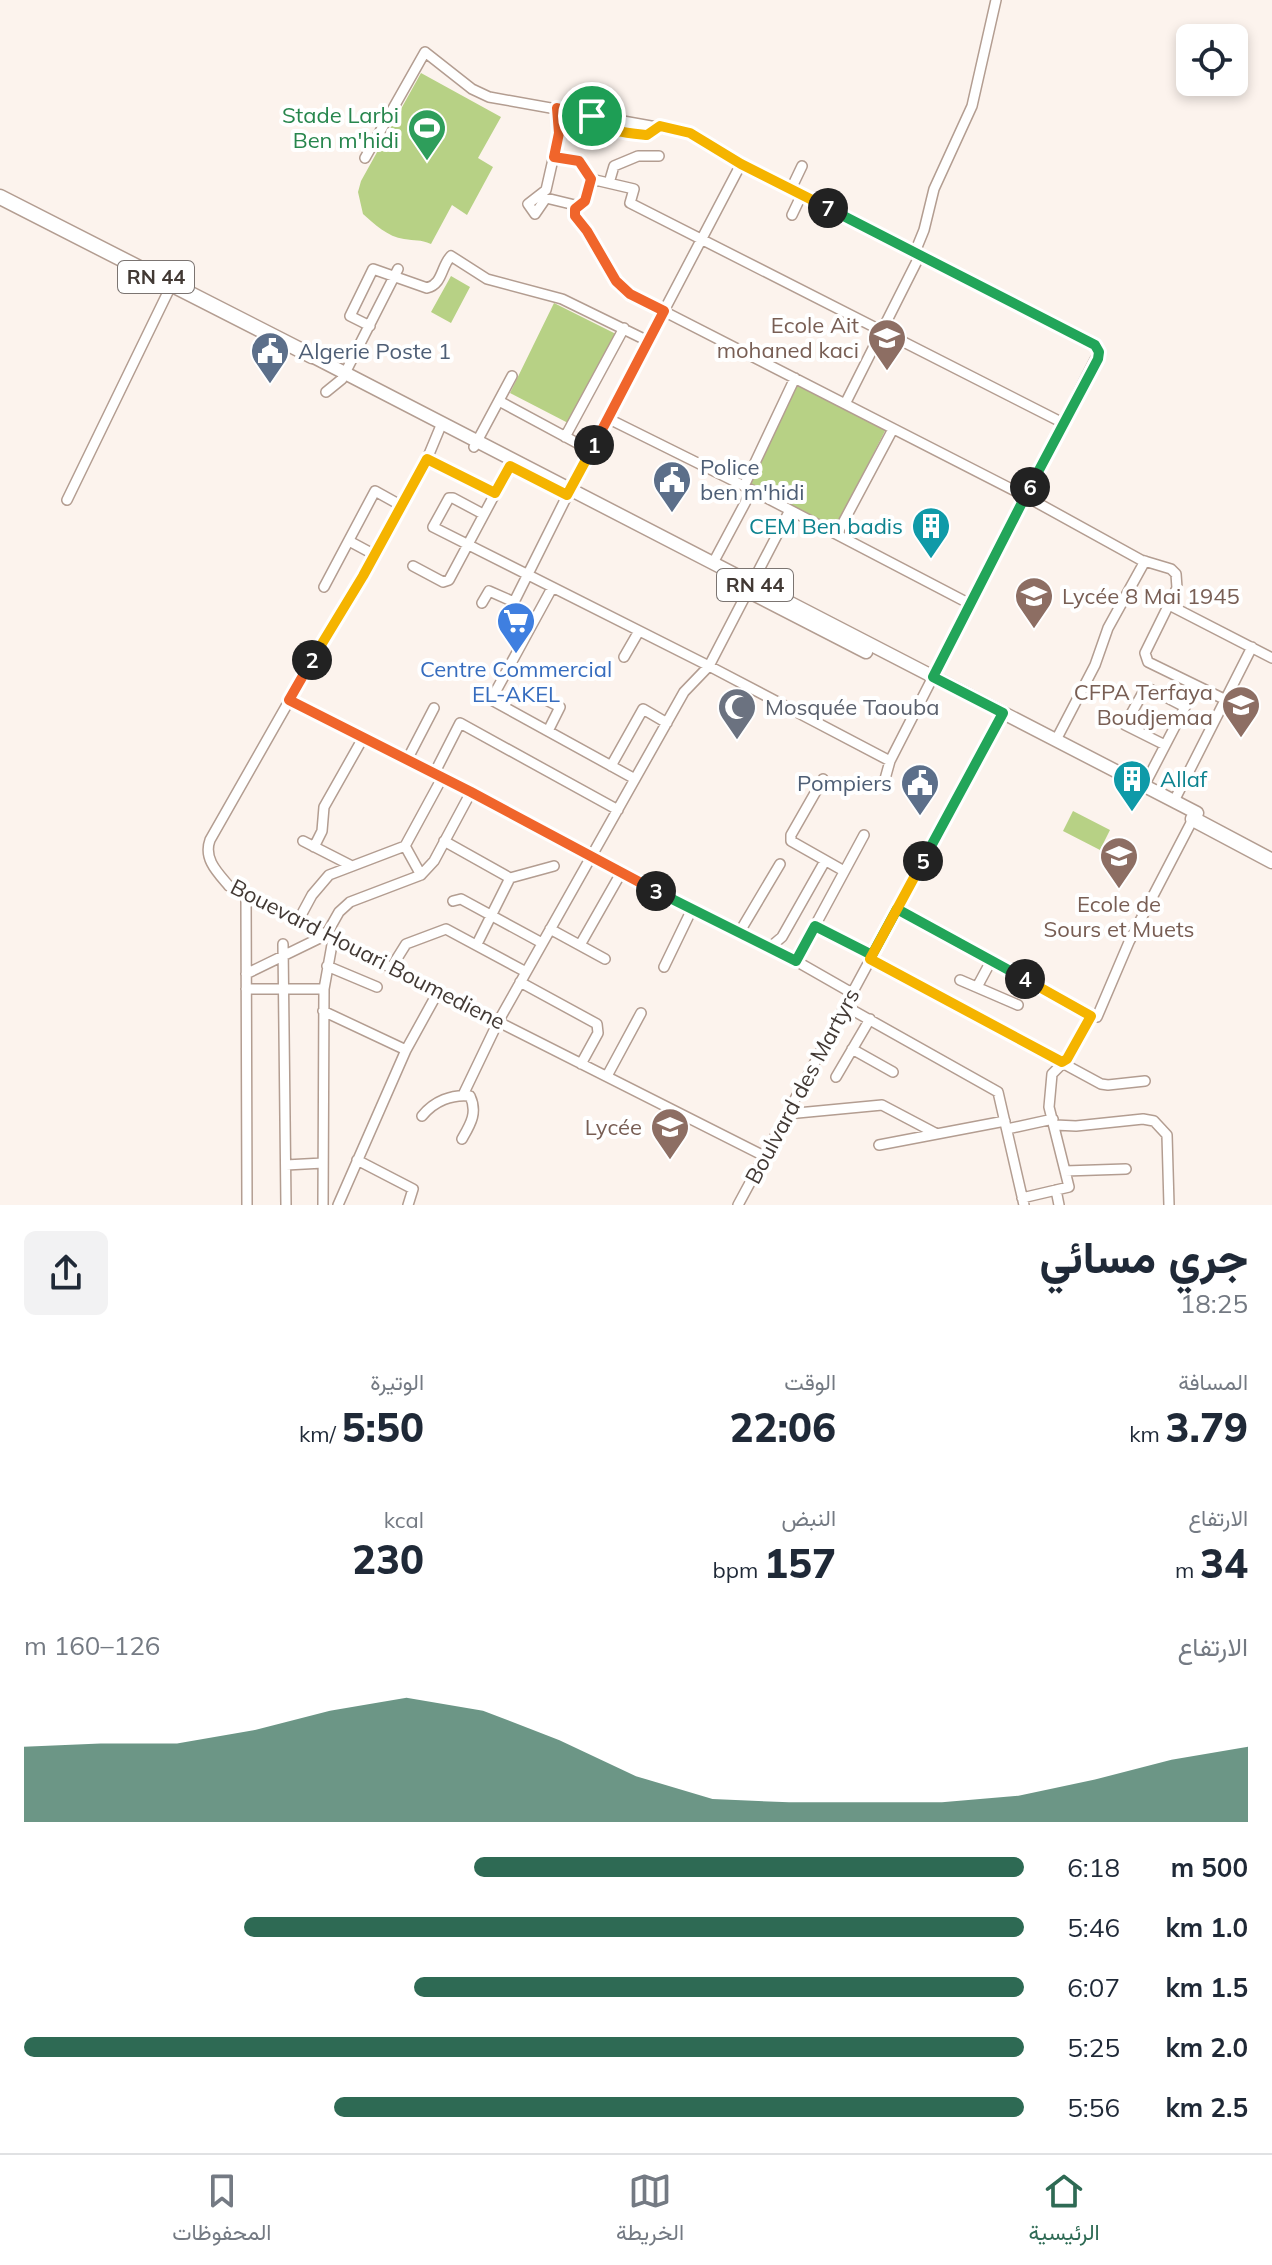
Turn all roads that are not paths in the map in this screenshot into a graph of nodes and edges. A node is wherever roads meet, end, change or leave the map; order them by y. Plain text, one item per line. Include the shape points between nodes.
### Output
1 (996, 0) edge
2 (557, 108) junction
3 (659, 156) dead end
4 (554, 157) junction
5 (365, 158) dead end
6 (741, 164) junction
7 (802, 166) dead end
8 (591, 179) junction
9 (609, 183) junction
10 (791, 189) junction
11 (802, 194) junction
12 (0, 197) edge
13 (0, 206) edge
14 (579, 206) junction
15 (792, 215) dead end
16 (702, 238) junction
17 (918, 254) junction
18 (397, 274) junction
19 (168, 292) junction
20 (664, 311) junction
21 (370, 326) junction
22 (624, 328) junction
23 (882, 332) junction
24 (648, 341) junction
25 (310, 359) junction
26 (343, 376) junction
27 (512, 376) dead end
28 (795, 378) junction
29 (326, 392) dead end
30 (499, 401) junction
31 (845, 404) junction
32 (609, 419) junction
33 (1063, 423) junction
34 (440, 426) junction
35 (893, 429) junction
36 (565, 437) junction
37 (475, 444) junction
38 (590, 450) junction
39 (427, 459) junction
40 (512, 463) junction
41 (748, 488) junction
42 (568, 492) junction
43 (495, 493) junction
44 (1025, 496) junction
45 (67, 500) dead end
46 (402, 506) junction
47 (790, 510) junction
48 (483, 514) junction
49 (837, 534) junction
50 (349, 541) junction
51 (469, 547) junction
52 (375, 555) junction
53 (1145, 561) junction
54 (713, 563) junction
55 (413, 566) dead end
56 (528, 576) junction
57 (324, 587) dead end
58 (552, 588) junction
59 (751, 588) junction
60 (482, 603) dead end
61 (970, 604) junction
62 (1169, 605) junction
63 (639, 631) junction
64 (1252, 647) junction
65 (624, 657) dead end
66 (1272, 658) edge
67 (709, 666) junction
68 (931, 681) junction
69 (1196, 686) junction
70 (477, 692) dead end
71 (540, 697) dead end
72 (289, 700) junction
73 (491, 700) junction
74 (1226, 700) junction
75 (1185, 707) junction
76 (434, 708) dead end
77 (1001, 716) junction
78 (667, 723) junction
79 (548, 731) junction
80 (363, 738) junction
81 (1056, 740) junction
82 (1165, 745) junction
83 (407, 760) junction
84 (890, 761) junction
85 (611, 766) junction
86 (438, 776) junction
87 (635, 779) junction
88 (823, 779) dead end
89 (885, 779) dead end
90 (1144, 786) junction
91 (471, 792) junction
92 (1174, 801) junction
93 (618, 810) junction
94 (1195, 816) junction
95 (864, 835) dead end
96 (303, 841) dead end
97 (444, 841) junction
98 (405, 846) junction
99 (314, 847) junction
100 (1272, 852) edge
101 (591, 858) junction
102 (825, 861) junction
103 (1272, 861) edge
104 (780, 864) dead end
105 (350, 865) junction
106 (554, 866) dead end
107 (844, 871) junction
108 (621, 873) junction
109 (421, 875) junction
110 (510, 878) junction
111 (246, 895) junction
112 (453, 901) dead end
113 (692, 909) junction
114 (897, 909) junction
115 (492, 916) junction
116 (298, 921) junction
117 (815, 926) junction
118 (550, 929) junction
119 (739, 933) junction
120 (329, 937) junction
121 (542, 943) junction
122 (283, 944) dead end
123 (477, 944) junction
124 (580, 945) junction
125 (769, 948) junction
126 (284, 957) junction
127 (871, 957) junction
128 (605, 959) dead end
129 (796, 961) junction
130 (991, 961) junction
131 (327, 966) junction
132 (664, 967) dead end
133 (391, 968) junction
134 (526, 972) junction
135 (246, 974) junction
136 (960, 980) dead end
137 (520, 982) junction
138 (377, 987) dead end
139 (977, 987) junction
140 (246, 989) junction
141 (324, 989) junction
142 (284, 990) junction
143 (438, 992) junction
144 (852, 993) junction
145 (1018, 1005) dead end
146 (845, 1006) junction
147 (323, 1011) junction
148 (641, 1013) dead end
149 (1091, 1016) junction
150 (870, 1019) junction
151 (498, 1022) junction
152 (852, 1049) junction
153 (406, 1050) junction
154 (1062, 1062) junction
155 (581, 1064) junction
156 (893, 1072) dead end
157 (607, 1076) junction
158 (836, 1077) dead end
159 (1145, 1081) dead end
160 (463, 1095) junction
161 (787, 1114) junction
162 (422, 1116) dead end
163 (1054, 1122) junction
164 (1006, 1125) junction
165 (937, 1134) junction
166 (462, 1139) dead end
167 (879, 1145) dead end
168 (764, 1156) junction
169 (357, 1160) junction
170 (323, 1163) junction
171 (286, 1165) junction
172 (1126, 1169) dead end
173 (1065, 1171) junction
174 (1056, 1190) junction
175 (1023, 1201) edge
176 (247, 1205) edge
177 (286, 1205) edge
178 (323, 1205) edge
179 (338, 1205) edge
180 (408, 1205) edge
181 (738, 1205) edge
182 (1059, 1205) edge
183 (1169, 1205) edge

1 - 17 street via 972,106 934,189
2 - 4 street
2 - 5 street via 489,97 425,52
2 - 6 street via 690,133
3 - 9 street via 638,156 614,166
4 - 8 street via 579,161
4 - 14 street via 546,190 528,204 535,214 546,198
6 - 10 street
6 - 16 street
7 - 10 street
8 - 9 street
8 - 14 street
9 - 16 street via 634,189 630,203
10 - 11 street
11 - 15 street
11 - 17 street
12 - 25 highway, RN 44
13 - 19 highway, RN 44
14 - 20 street via 578,222 616,281
16 - 20 street
16 - 23 street
17 - 23 street
17 - 33 street via 1095,345 1098,359
18 - 21 street
18 - 21 street via 373,269 350,316
18 - 22 street via 432,287 451,256 487,279 562,299
19 - 25 highway, RN 44
19 - 45 street
20 - 24 street
20 - 28 street
21 - 26 street
22 - 24 street
22 - 36 street
23 - 31 street
23 - 33 street
24 - 32 street
25 - 26 main road, RN 44
26 - 29 street
26 - 34 main road, RN 44
27 - 30 street
28 - 31 street
28 - 41 street
30 - 36 street
30 - 37 street
31 - 35 street
32 - 38 street
32 - 41 street
33 - 44 street
34 - 37 main road, RN 44
34 - 39 street, Bouevard Houari Boumediene
35 - 44 street
35 - 49 street
36 - 38 street
37 - 40 main road, RN 44
38 - 42 street
39 - 43 street
39 - 46 street, Bouevard Houari Boumediene
40 - 42 main road, RN 44
40 - 43 street
41 - 47 street
41 - 54 street
42 - 54 main road, RN 44
42 - 56 street
42 - 59 main road, RN 44
43 - 48 street
44 - 53 street
44 - 61 street
46 - 50 street via 375,491
46 - 52 street, Bouevard Houari Boumediene
47 - 49 street
47 - 59 street
48 - 51 street
48 - 51 street via 449,498 433,527
49 - 61 street
50 - 52 street
50 - 57 street
51 - 55 street via 446,582
51 - 56 street
52 - 72 street, Bouevard Houari Boumediene
53 - 62 street via 1176,574 1177,588
53 - 81 street
54 - 59 main road, RN 44
56 - 58 street
56 - 60 street via 514,602 489,591
58 - 63 street
58 - 73 street
59 - 67 street
59 - 68 main road, RN 44
61 - 68 street
62 - 64 street
62 - 69 street via 1145,658
63 - 65 street
63 - 67 street
64 - 66 street
64 - 74 street
67 - 78 street via 684,692
67 - 84 street
68 - 77 main road, RN 44
68 - 84 street
69 - 74 street
69 - 75 street
70 - 73 street
71 - 79 street via 560,707
72 - 80 street
72 - 111 street, Bouevard Houari Boumediene via 207,849 217,873
73 - 79 street
74 - 92 street
75 - 82 street
75 - 82 street via 1146,687 1125,725
76 - 83 street
77 - 81 main road, RN 44
77 - 94 main road, RN 44
77 - 114 street, Boulvard des Martyrs
78 - 85 street via 643,709
78 - 87 street
79 - 85 street
80 - 83 street
80 - 99 street via 324,807
81 - 90 main road, RN 44
82 - 90 street
83 - 86 street
84 - 89 street
85 - 87 street
86 - 91 street
86 - 93 street via 460,723
86 - 98 street
87 - 93 street
88 - 102 street via 791,835 796,845
90 - 92 main road, RN 44
91 - 97 street
91 - 101 street
92 - 94 main road, RN 44
93 - 101 street
94 - 100 highway, RN 44
94 - 103 highway, RN 44
94 - 149 street via 1129,942 1097,1017
95 - 107 street
96 - 99 street
97 - 109 street
97 - 110 street
98 - 105 street
98 - 109 street
99 - 105 street
101 - 108 street
101 - 118 street
102 - 107 street
102 - 125 street via 782,937
104 - 119 street
105 - 116 street via 323,880
106 - 110 street
107 - 117 street
108 - 113 street
108 - 124 street
109 - 120 street via 350,902 339,912
110 - 115 street
111 - 116 street, Bouevard Houari Boumediene
111 - 135 street
112 - 115 street via 461,899
113 - 119 street
113 - 132 street
114 - 127 street, Boulvard des Martyrs
114 - 130 street
115 - 121 street
115 - 123 street
116 - 120 street, Bouevard Houari Boumediene
117 - 127 street
117 - 129 street
118 - 121 street
118 - 124 street
119 - 125 street
120 - 126 street
120 - 131 street
120 - 133 street, Bouevard Houari Boumediene
121 - 134 street
122 - 126 street
123 - 133 street via 442,929 406,944
123 - 134 street
124 - 128 street
125 - 129 street
126 - 135 street
126 - 142 street
127 - 144 street, Boulvard des Martyrs
127 - 154 street
129 - 144 street
130 - 139 street
130 - 149 street
131 - 138 street
131 - 141 street
133 - 143 street, Bouevard Houari Boumediene
134 - 137 street
135 - 140 street
136 - 139 street
137 - 151 street
137 - 155 street via 597,1024 598,1033
139 - 145 street
140 - 142 street
140 - 176 street
141 - 142 street
141 - 147 street
142 - 171 street
143 - 151 street, Bouevard Houari Boumediene
143 - 153 street
144 - 146 street, Boulvard des Martyrs
146 - 150 street
146 - 161 street, Boulvard des Martyrs
147 - 153 street
147 - 170 street
148 - 157 street
149 - 154 street
150 - 152 street
150 - 164 street via 993,1087
151 - 155 street, Bouevard Houari Boumediene
151 - 160 street
152 - 156 street
152 - 158 street
153 - 169 street
154 - 159 street via 1108,1085
154 - 163 street via 1052,1074 1048,1097
155 - 157 street, Bouevard Houari Boumediene
157 - 168 street, Bouevard Houari Boumediene
160 - 162 street via 431,1104
160 - 166 street via 470,1096 474,1110
161 - 165 street via 882,1105
161 - 168 street, Boulvard des Martyrs
163 - 164 street
163 - 173 street
163 - 183 street via 1076,1126 1154,1121 1167,1135
164 - 165 street
164 - 175 street
165 - 167 street
168 - 181 street, Boulvard des Martyrs
169 - 179 street
169 - 180 street via 413,1189
170 - 171 street
170 - 178 street
171 - 177 street
172 - 173 street
173 - 174 street via 1069,1187
174 - 175 street
174 - 182 street

